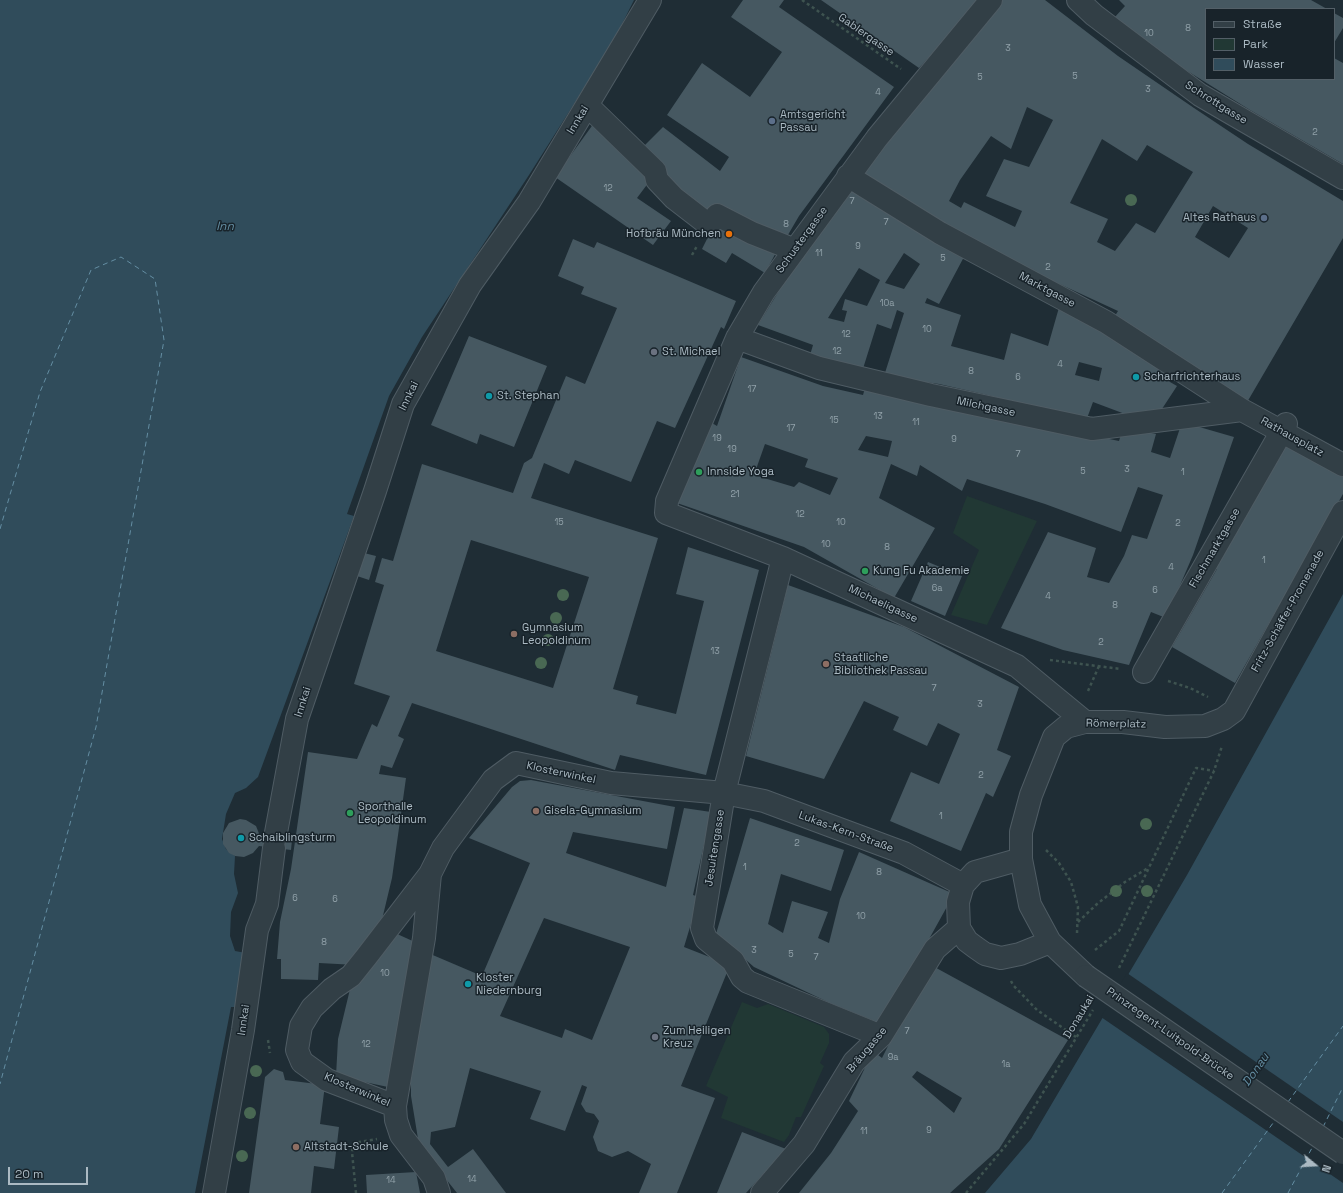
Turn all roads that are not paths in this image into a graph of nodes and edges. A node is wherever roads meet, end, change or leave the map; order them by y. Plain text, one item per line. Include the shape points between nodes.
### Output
1 (650, 0) edge
2 (991, 0) edge
3 (1078, 0) edge
4 (587, 105) junction
5 (848, 176) junction
6 (1343, 178) edge
7 (795, 250) junction
8 (737, 338) junction
9 (1242, 410) junction
10 (1285, 427) junction
11 (1343, 465) edge
12 (1343, 512) edge
13 (666, 513) joint
14 (783, 558) junction
15 (1144, 672) dead end
16 (1234, 711) joint
17 (1084, 722) junction
18 (724, 793) junction
19 (1021, 859) junction
20 (430, 874) junction
21 (963, 885) junction
22 (958, 928) junction
23 (1050, 942) junction
24 (1077, 968) joint
25 (882, 1036) junction
26 (395, 1106) junction
27 (1343, 1153) edge
28 (214, 1193) edge
29 (439, 1193) edge
30 (762, 1193) edge

1 - 4 street, Innkai
2 - 5 street, Schustergasse
3 - 6 street, Schrottgasse via 1200,95
4 - 7 street via 655,171 657,180 674,198 709,225 716,215
4 - 28 street, Innkai via 529,202 470,285 403,404 297,719 274,843 267,904 257,930 243,1030
5 - 7 street, Schustergasse
5 - 9 street, Marktgasse via 940,233 1106,322
7 - 8 street, Schustergasse via 764,292
8 - 9 street, Milchgasse via 819,368 1092,429
8 - 13 street, Schustergasse via 667,501
9 - 10 street, Rathausplatz
10 - 11 street, Rathausplatz
10 - 15 street, Fischmarktgasse
12 - 16 street, Fritz-Schäffer-Promenade
13 - 14 street, Michaeligasse
14 - 17 street, Michaeligasse via 1017,666
14 - 18 street, Jesuitengasse
16 - 17 street, Römerplatz via 1223,720 1205,726 1165,727 1123,722
17 - 19 street, Römerplatz via 1066,727 1054,737 1031,795 1022,832
18 - 20 street, Klosterwinkel via 611,784 516,763 493,780 443,848
18 - 21 street, Lukas-Kern-Straße via 764,802 904,853
18 - 25 street, Jesuitengasse via 702,928 706,939 733,961 748,982
19 - 21 street via 975,872
19 - 23 street, Römerplatz via 1030,905
20 - 26 street, Klosterwinkel via 424,938
20 - 26 street, Klosterwinkel via 351,976 332,989 312,1008 301,1026 297,1050 302,1062 327,1080
21 - 22 street via 958,902
22 - 23 street via 967,941 984,954 1002,958
22 - 25 street, Bräugasse via 935,949
23 - 24 street, Römerplatz
24 - 27 street, Prinzregent-Luitpold-Brücke, bridge
25 - 30 street, Bräugasse via 854,1062 804,1144
26 - 29 street via 401,1135 434,1178

